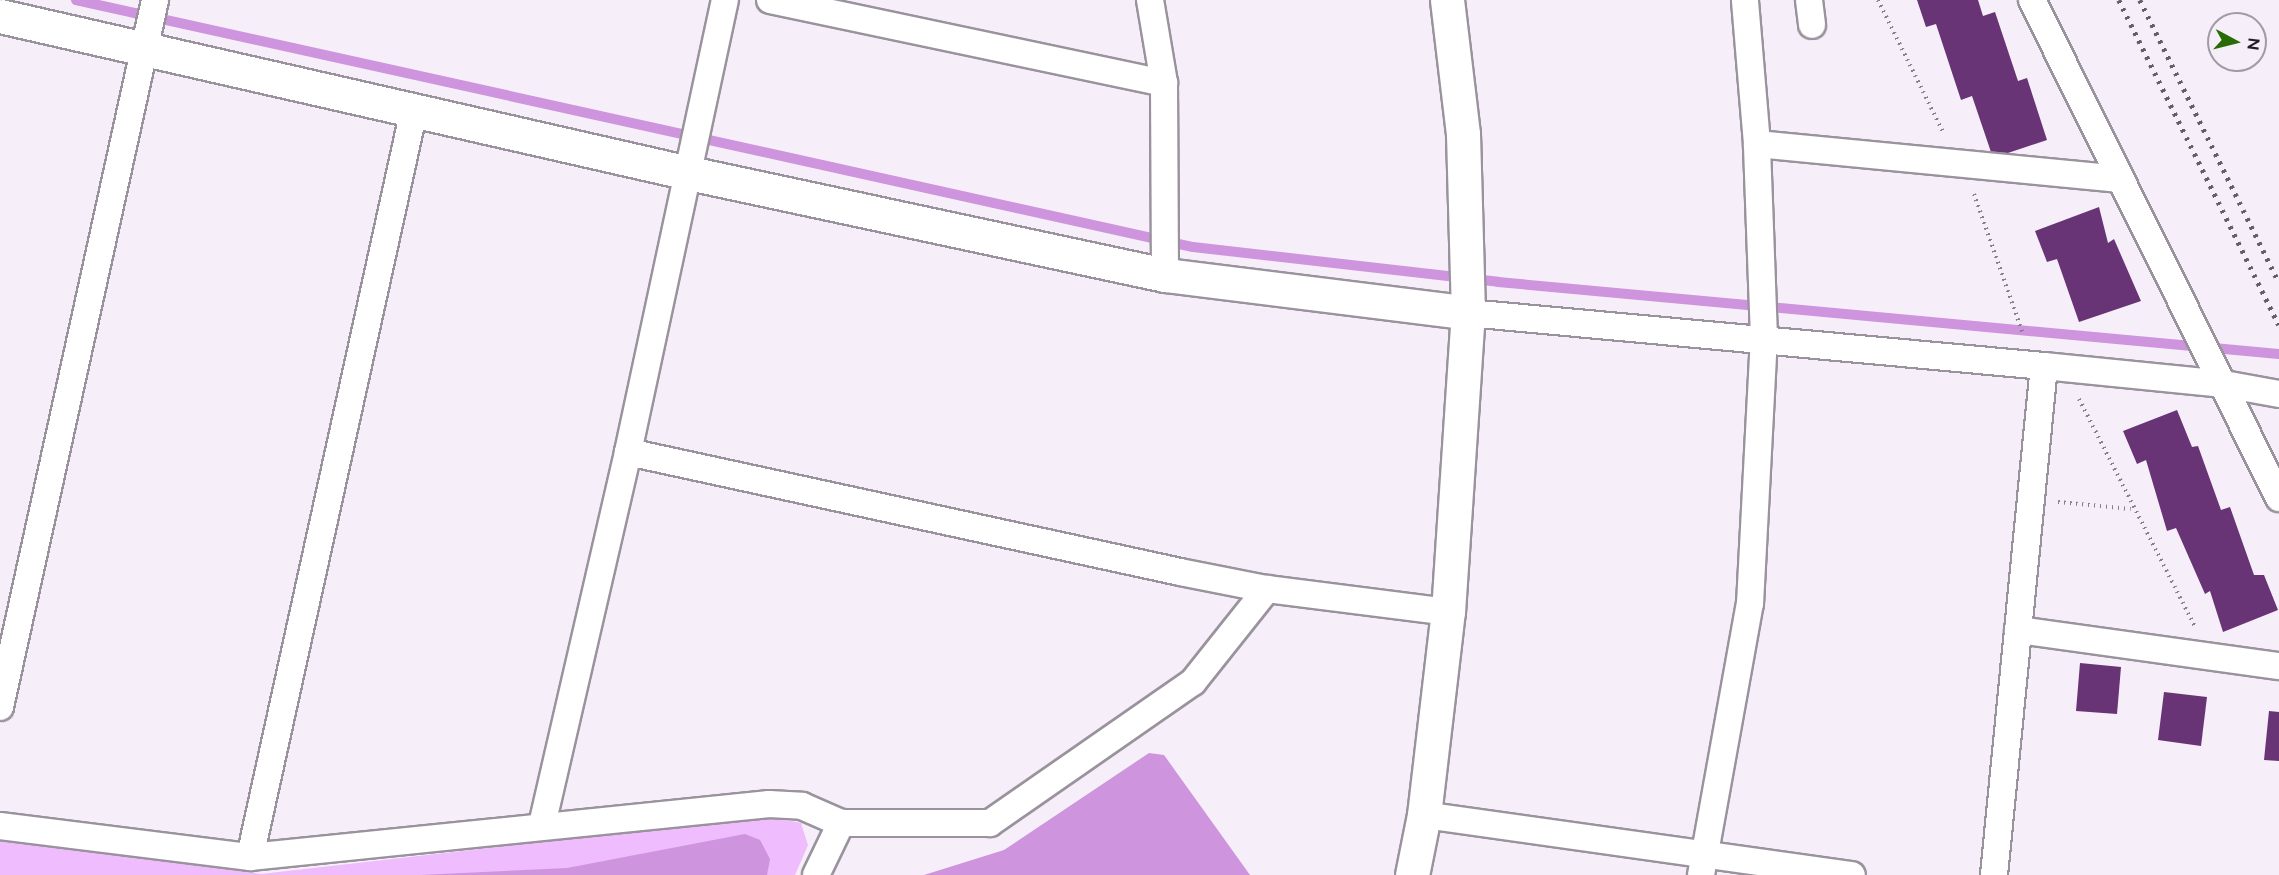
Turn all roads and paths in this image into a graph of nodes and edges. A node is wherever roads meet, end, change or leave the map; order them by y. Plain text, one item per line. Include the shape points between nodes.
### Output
1 (155, 0) edge
2 (725, 0) edge
3 (770, 0) edge
4 (1150, 0) edge
5 (1448, 0) edge
6 (1745, 0) edge
7 (1809, 0) edge
8 (1878, 0) edge
9 (2032, 0) edge
10 (0, 16) edge
11 (1812, 25) dead end
12 (144, 47) junction
13 (1164, 83) junction
14 (414, 110) junction
15 (1757, 144) junction
16 (1959, 163) junction
17 (689, 173) junction
18 (2120, 179) junction
19 (1165, 254) junction
20 (1468, 308) junction
21 (2019, 322) dead end
22 (1764, 331) junction
23 (2054, 367) junction
24 (2224, 384) junction
25 (2279, 394) edge
26 (628, 452) junction
27 (2279, 498) edge
28 (2030, 500) junction
29 (2132, 509) junction
30 (1267, 589) junction
31 (1448, 612) junction
32 (2018, 630) junction
33 (2199, 655) junction
34 (2279, 666) edge
35 (0, 707) edge
36 (1424, 815) junction
37 (841, 823) junction
38 (542, 825) junction
39 (0, 826) edge
40 (250, 857) junction
41 (1703, 865) edge
42 (816, 875) edge
43 (1412, 875) edge
44 (1852, 875) edge
45 (1994, 875) edge

1 - 12 street
2 - 17 street
3 - 13 street
4 - 13 street
5 - 20 street via 1463,134
6 - 15 street
7 - 11 street
8 - 16 path
9 - 18 street
10 - 12 street
12 - 14 street
12 - 35 street
13 - 19 street
14 - 17 street
14 - 40 street
15 - 16 street
15 - 22 street
16 - 18 street
16 - 21 path
17 - 19 street
17 - 26 street
18 - 24 street
19 - 20 street
20 - 22 street
20 - 31 street
22 - 23 street
22 - 41 street via 1750,604
23 - 24 street
23 - 28 street
23 - 29 path
24 - 25 street
24 - 27 street
26 - 30 street
26 - 38 street
28 - 29 path
28 - 32 street
29 - 33 path via 2199,636
30 - 31 street
30 - 37 street via 1251,614 1186,688 990,823
31 - 36 street
32 - 33 street
32 - 45 street
33 - 34 street
36 - 41 street
36 - 43 street
37 - 38 street via 802,806 769,804
37 - 42 street
38 - 40 street
39 - 40 street
41 - 44 street

